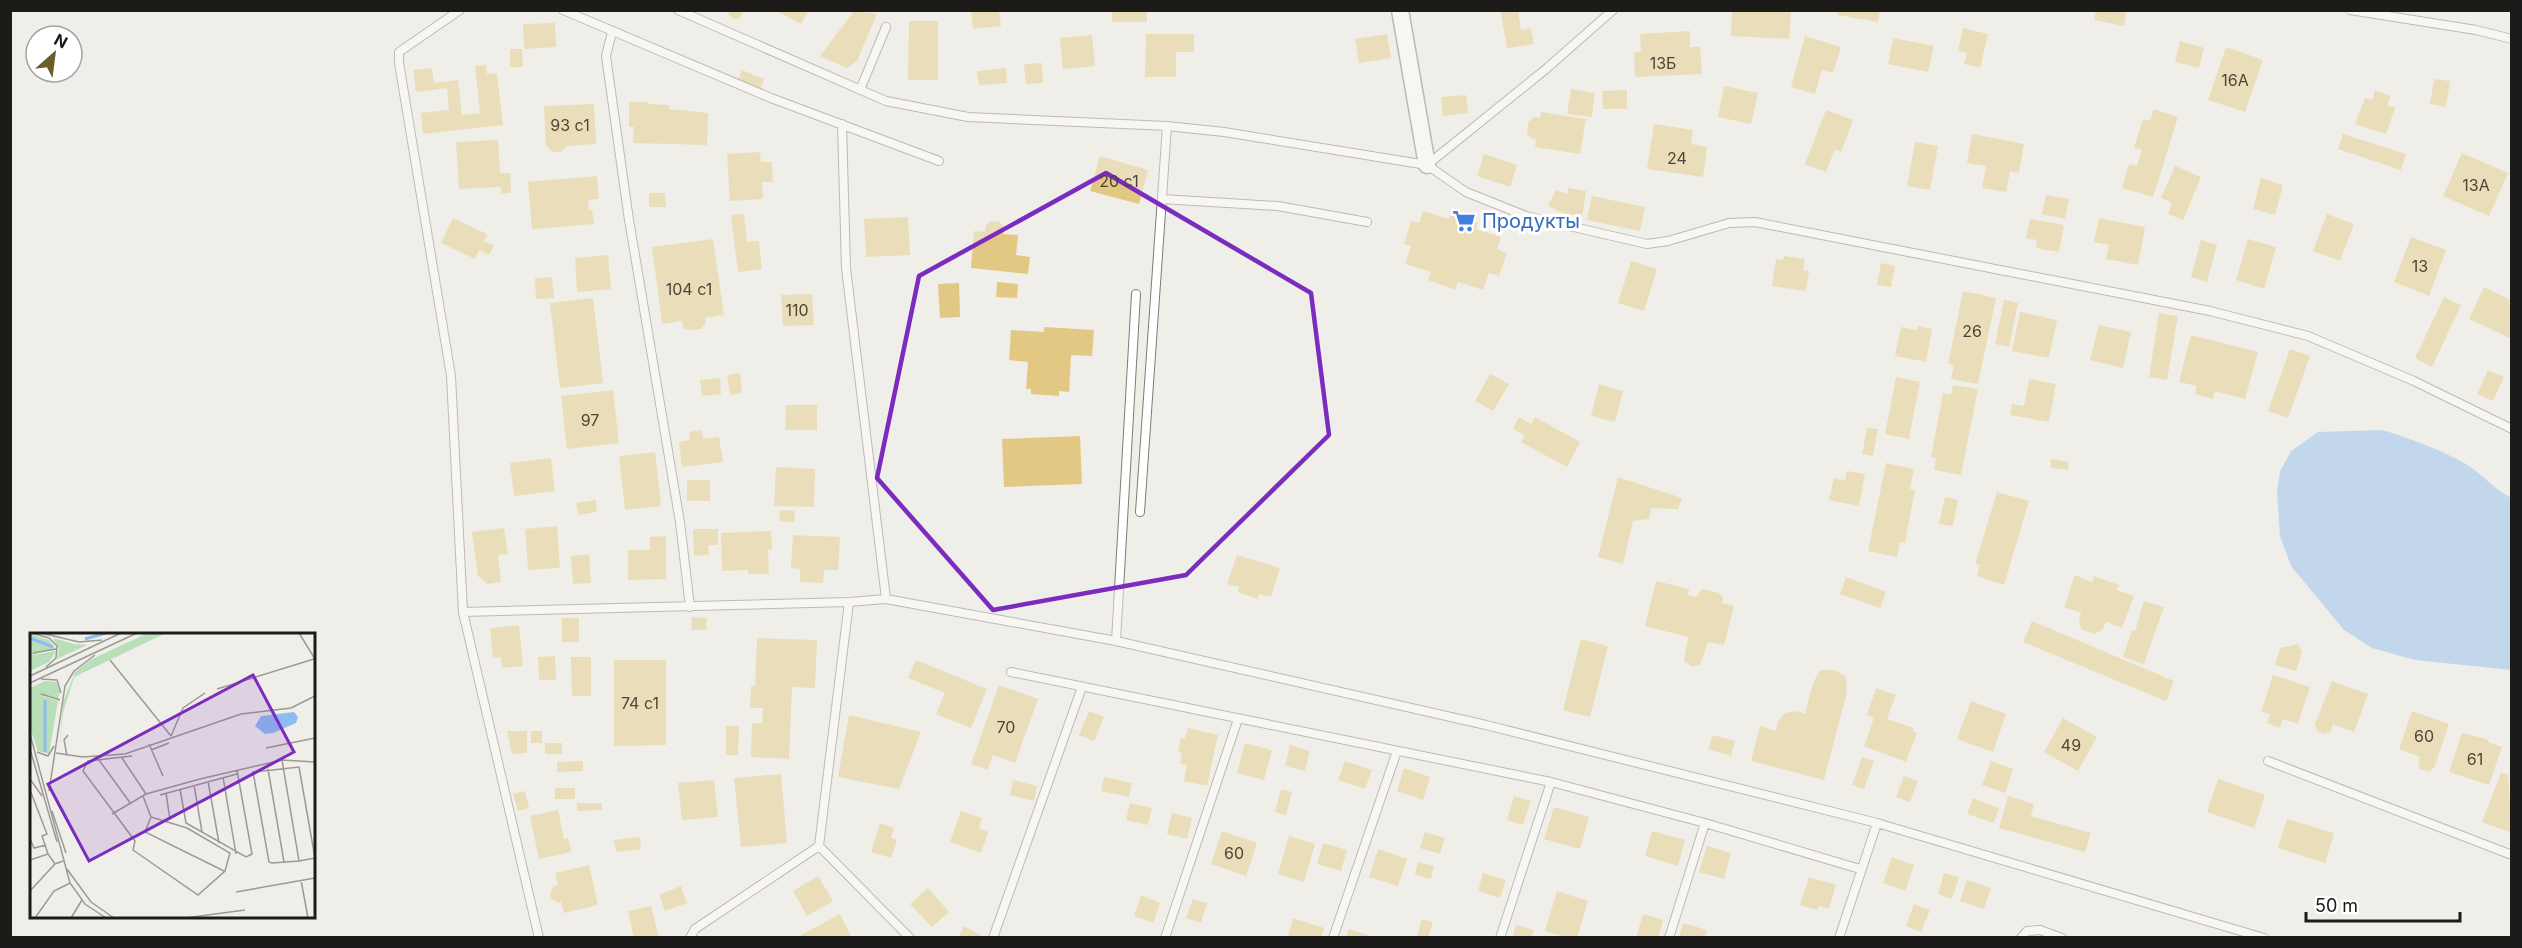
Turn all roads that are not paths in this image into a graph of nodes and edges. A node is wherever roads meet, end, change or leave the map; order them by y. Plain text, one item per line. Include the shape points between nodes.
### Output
1 (460, 10) edge
2 (563, 10) edge
3 (678, 10) edge
4 (1400, 10) edge
5 (1613, 10) edge
6 (2350, 10) edge
7 (886, 27) dead end
8 (612, 32) junction
9 (2511, 39) edge
10 (860, 90) junction
11 (842, 124) junction
12 (1167, 126) junction
13 (939, 161) dead end
14 (1427, 165) junction
15 (1162, 199) junction
16 (1367, 222) dead end
17 (1136, 294) dead end
18 (2511, 429) edge
19 (1140, 512) dead end
20 (886, 599) junction
21 (849, 602) junction
22 (690, 607) junction
23 (464, 612) junction
24 (1116, 640) junction
25 (1011, 672) dead end
26 (1082, 687) junction
27 (1238, 719) junction
28 (1397, 751) junction
29 (2268, 760) dead end
30 (1551, 782) junction
31 (1705, 823) junction
32 (1877, 823) junction
33 (819, 846) junction
34 (2511, 855) edge
35 (1860, 869) junction
36 (539, 938) edge
37 (690, 938) edge
38 (910, 938) edge
39 (993, 938) edge
40 (1165, 938) edge
41 (1333, 938) edge
42 (1500, 938) edge
43 (1669, 938) edge
44 (1839, 938) edge
45 (2021, 938) edge
46 (2062, 938) edge
47 (2264, 938) edge

1 - 23 lane via 399,52 399,63 451,376
2 - 8 lane
3 - 10 lane
4 - 14 street
5 - 14 lane
6 - 9 lane
7 - 10 lane
8 - 11 lane
8 - 22 lane via 606,56
10 - 12 lane via 886,100 968,117
11 - 13 lane
11 - 20 lane via 846,268
12 - 14 lane
12 - 15 lane
14 - 18 lane via 1466,192 1526,216 1647,244 1729,223 1755,222 2210,311 2308,336 2414,381
15 - 16 lane via 1278,206
15 - 19 lane
17 - 24 lane
20 - 21 lane
20 - 24 lane
21 - 22 lane
21 - 33 lane
22 - 23 lane
23 - 36 lane
24 - 32 lane via 1475,723
25 - 26 lane
26 - 27 lane
26 - 39 lane
27 - 28 lane
27 - 40 lane
28 - 30 lane
28 - 41 lane
29 - 34 lane
30 - 31 lane
30 - 42 lane
31 - 35 lane
31 - 43 lane
32 - 35 lane
32 - 47 lane
33 - 37 lane via 695,929
33 - 38 lane
35 - 44 lane
45 - 46 lane via 2027,931 2040,930

